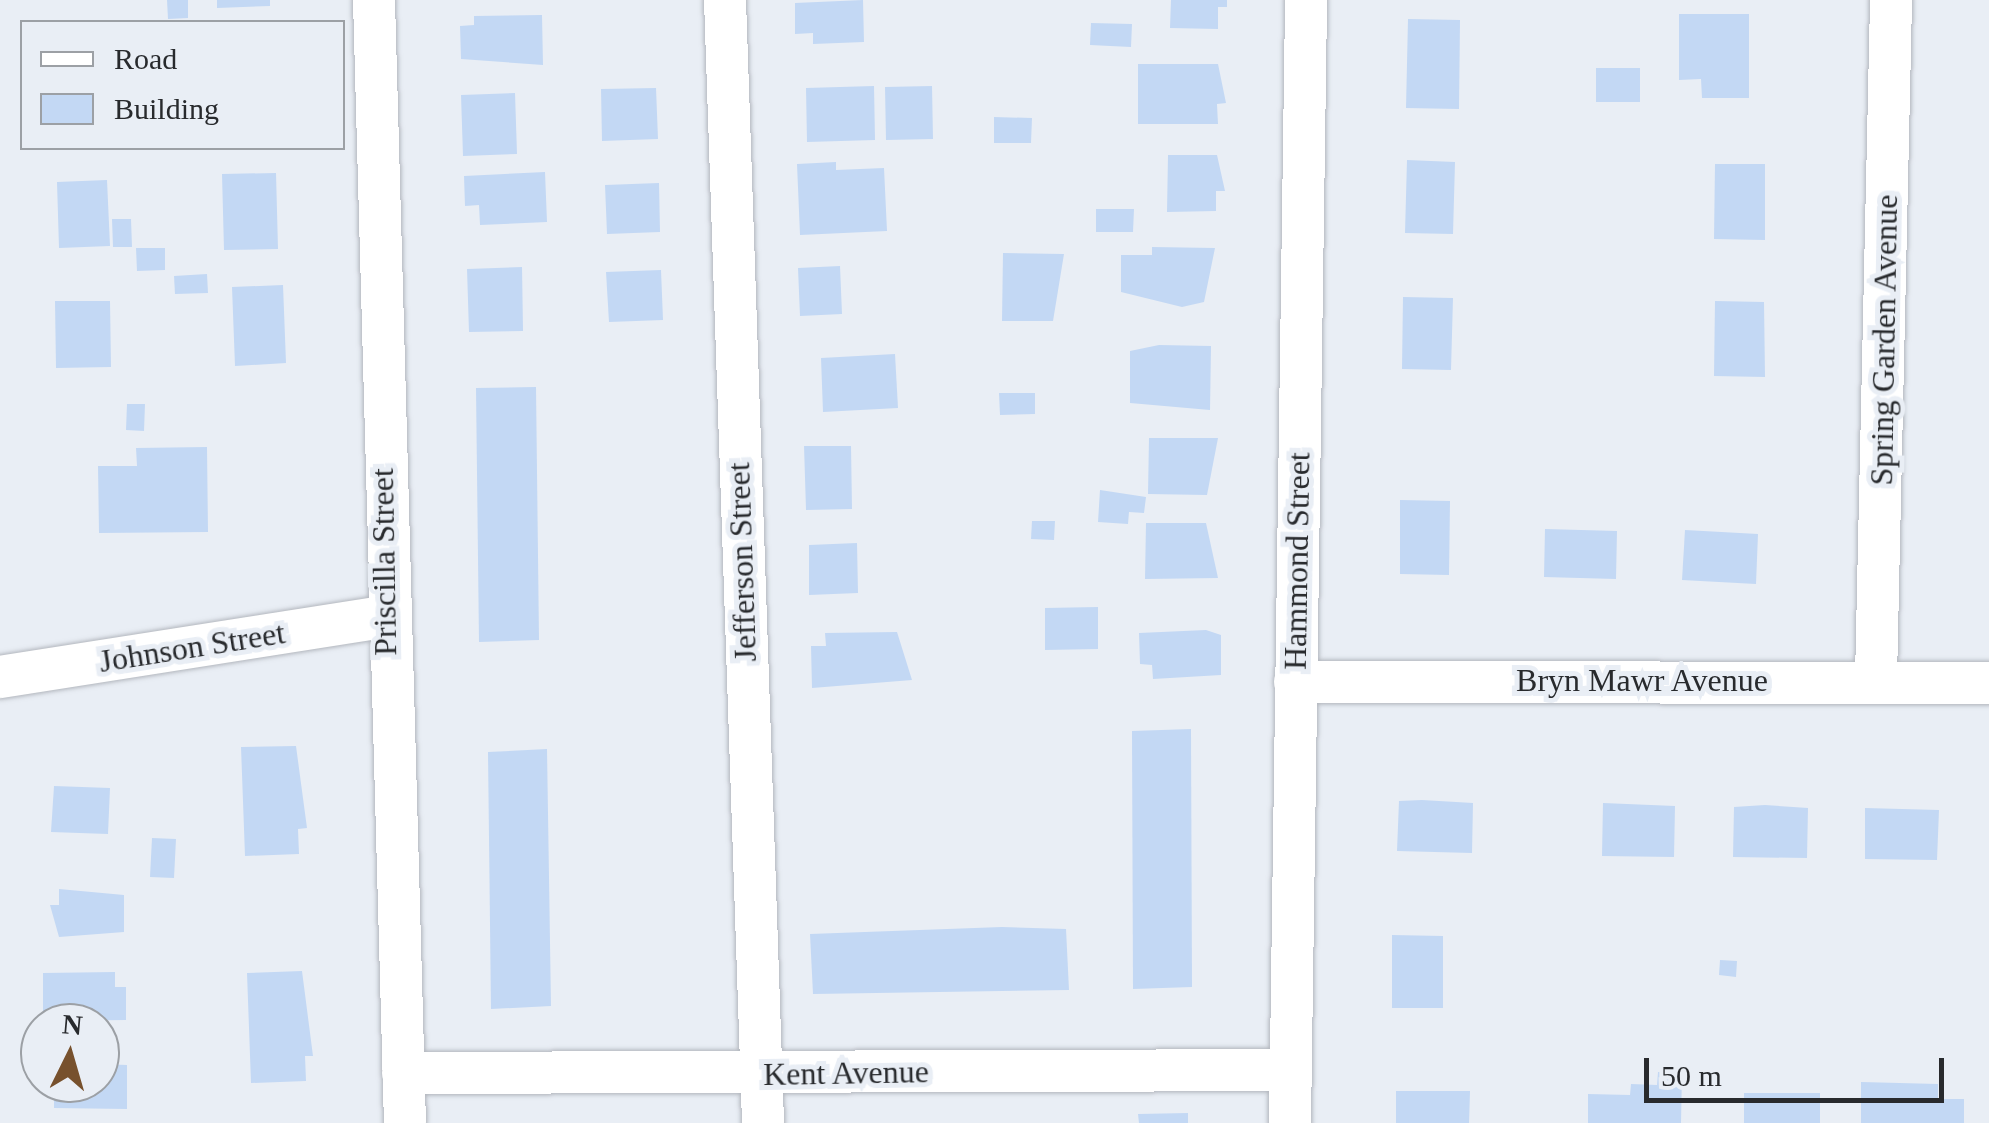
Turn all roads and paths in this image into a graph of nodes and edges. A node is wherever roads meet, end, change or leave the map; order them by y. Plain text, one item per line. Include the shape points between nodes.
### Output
1 (374, 0) edge
2 (725, 0) edge
3 (1306, 0) edge
4 (1891, 0) edge
5 (384, 617) junction
6 (0, 676) edge
7 (1876, 679) junction
8 (1295, 682) junction
9 (1989, 683) edge
10 (1290, 1070) junction
11 (403, 1073) junction
12 (762, 1076) junction
13 (405, 1123) edge
14 (763, 1123) edge
15 (1290, 1123) edge

1 - 5 street, Priscilla Street
2 - 12 street, Jefferson Street
3 - 8 street, Hammond Street
4 - 7 street, Spring Garden Avenue
5 - 6 street, Johnson Street
5 - 11 street, Priscilla Street
7 - 8 street, Bryn Mawr Avenue
7 - 9 street, Bryn Mawr Avenue
8 - 10 street, Hammond Street
10 - 12 street, Kent Avenue
10 - 15 street, Hammond Street
11 - 12 street, Kent Avenue
11 - 13 street, Priscilla Street
12 - 14 street, Jefferson Street

